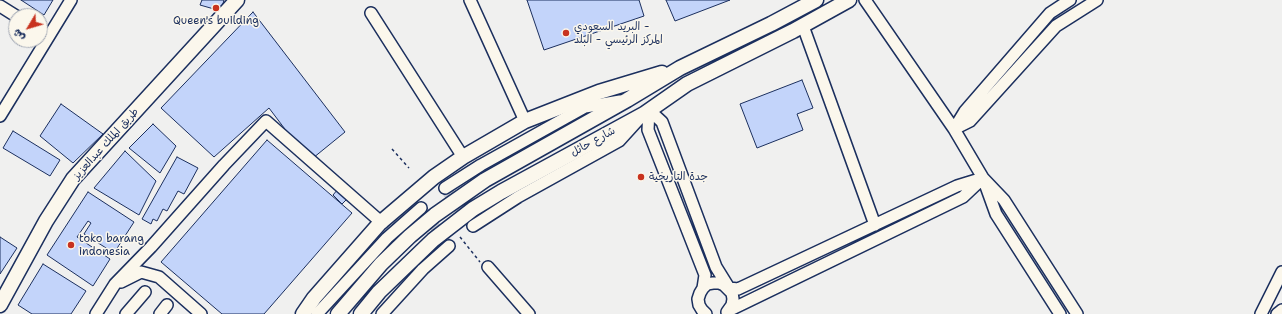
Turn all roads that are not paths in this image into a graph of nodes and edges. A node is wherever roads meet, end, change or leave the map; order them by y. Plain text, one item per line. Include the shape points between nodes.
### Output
1 (71, 0) edge
2 (238, 0) edge
3 (470, 0) edge
4 (849, 0) edge
5 (865, 0) edge
6 (1070, 0) edge
7 (1097, 0) edge
8 (812, 1) edge
9 (371, 13) dead end
10 (803, 26) junction
11 (48, 29) edge
12 (36, 48) edge
13 (680, 68) junction
14 (627, 100) junction
15 (647, 112) junction
16 (0, 116) edge
17 (524, 121) junction
18 (954, 129) junction
19 (463, 158) junction
20 (983, 178) junction
21 (445, 188) dead end
22 (421, 208) dead end
23 (382, 223) junction
24 (875, 225) junction
25 (473, 226) dead end
26 (450, 246) dead end
27 (485, 266) road end
28 (1282, 272) edge
29 (115, 284) junction
30 (703, 288) junction
31 (729, 288) junction
32 (145, 292) dead end
33 (0, 305) edge
34 (167, 305) dead end
35 (1282, 310) edge
36 (727, 313) edge
37 (96, 314) edge
38 (126, 314) edge
39 (160, 314) edge
40 (201, 314) edge
41 (302, 314) edge
42 (317, 314) edge
43 (338, 314) edge
44 (360, 314) edge
45 (382, 314) edge
46 (529, 314) edge
47 (706, 314) edge
48 (1060, 314) edge
49 (1077, 314) edge
50 (1261, 314) edge
51 (1277, 314) edge

1 - 11 street
2 - 33 main road, طريق الملك عبدالعزيز via 73,179 46,221
3 - 17 street
4 - 10 main road, شارع حائل
5 - 18 street
6 - 18 street via 1050,13 965,111
7 - 18 street via 1056,26 970,121
8 - 13 main road, شارع حائل
9 - 19 street
10 - 15 main road, شارع حائل via 687,84
10 - 24 street
12 - 16 street
13 - 14 main road, شارع حائل
13 - 17 main road via 599,92
14 - 21 street via 585,107 481,164
14 - 43 main road, شارع حائل via 485,180 435,215 381,264
15 - 25 street via 619,141 518,197
15 - 30 street via 648,130 705,275
15 - 31 street via 662,122 716,267
15 - 44 main road, شارع حائل via 473,209 433,240
17 - 19 main road
18 - 20 street
19 - 23 main road via 434,177
20 - 24 street via 957,186
20 - 36 street via 963,197
20 - 48 street via 996,214
20 - 49 street via 1004,200
22 - 42 street via 387,238
23 - 29 street via 266,121
23 - 41 main road
24 - 31 street via 738,289
26 - 45 street via 423,269
27 - 46 street
28 - 50 street
29 - 37 street
29 - 40 street via 141,272 159,277
30 - 31 street via 707,284 719,282
30 - 47 street via 698,299
31 - 36 street via 733,299
32 - 38 street
34 - 39 street
35 - 51 street

